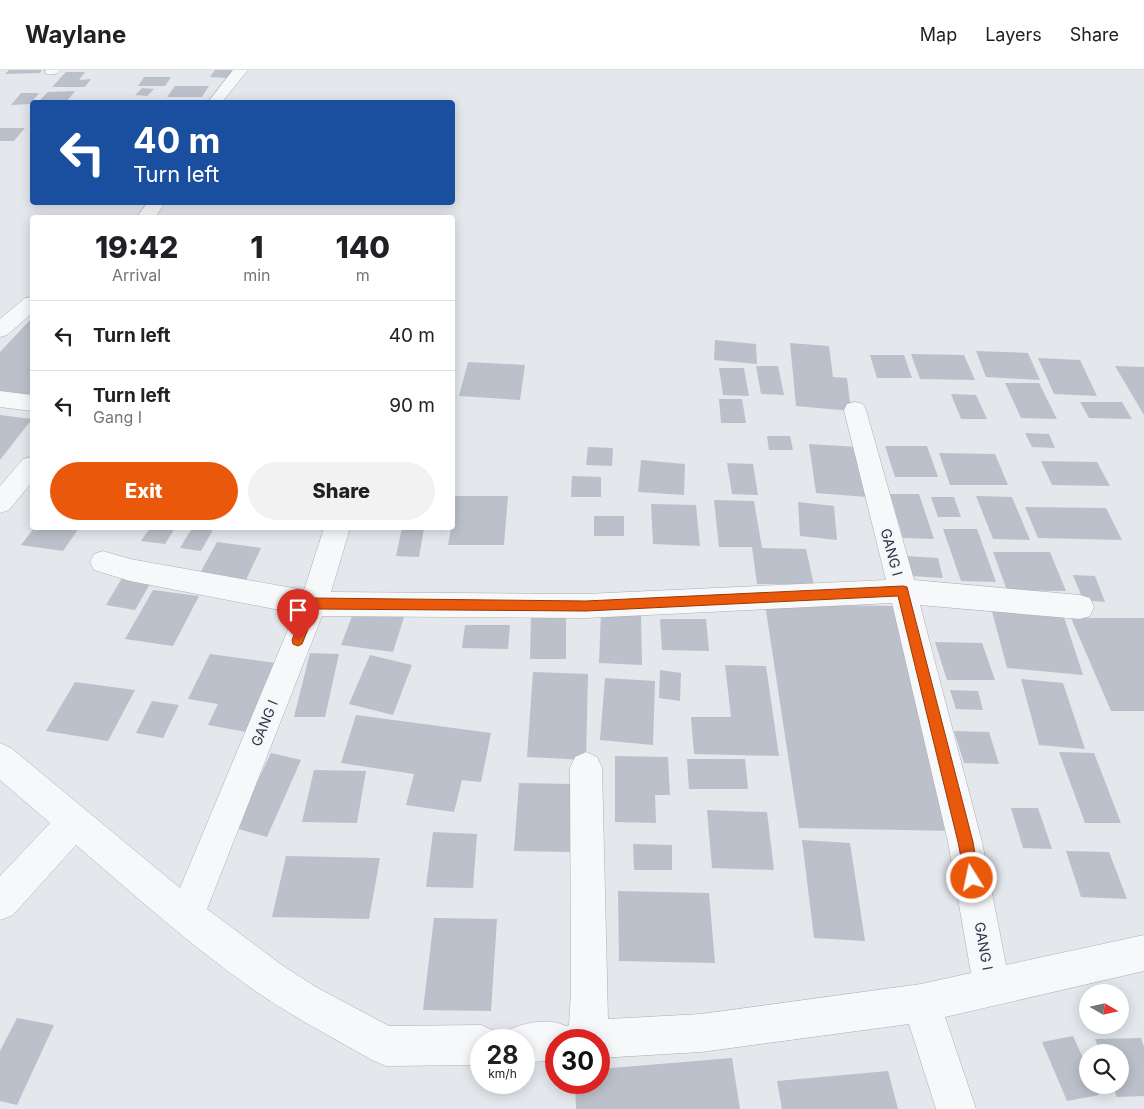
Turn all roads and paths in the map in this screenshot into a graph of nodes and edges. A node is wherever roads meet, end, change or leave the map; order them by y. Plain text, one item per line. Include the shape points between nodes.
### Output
1 (241, 70) edge
2 (217, 100) edge
3 (30, 305) edge
4 (0, 330) edge
5 (0, 399) edge
6 (30, 402) edge
7 (855, 410) dead end
8 (30, 468) edge
9 (0, 503) edge
10 (336, 530) edge
11 (103, 562) dead end
12 (903, 591) junction
13 (312, 604) junction
14 (1080, 607) dead end
15 (0, 759) edge
16 (586, 768) dead end
17 (74, 822) junction
18 (0, 902) edge
19 (186, 916) junction
20 (1144, 953) edge
21 (992, 988) junction
22 (921, 1003) junction
23 (588, 1029) edge
24 (610, 1039) edge
25 (470, 1044) edge
26 (956, 1109) edge

1 - 2 street
3 - 4 street
5 - 6 street
7 - 12 street, GANG I
8 - 9 street
10 - 13 street, GANG I
11 - 13 street via 130,570
12 - 13 street via 586,606
12 - 14 street
12 - 21 street, GANG I via 966,842
13 - 19 street, GANG I
15 - 17 street
16 - 23 street
17 - 18 street
17 - 19 street
19 - 25 street via 266,976 386,1046
20 - 21 street
21 - 22 street
22 - 24 street via 701,1033
22 - 26 street

